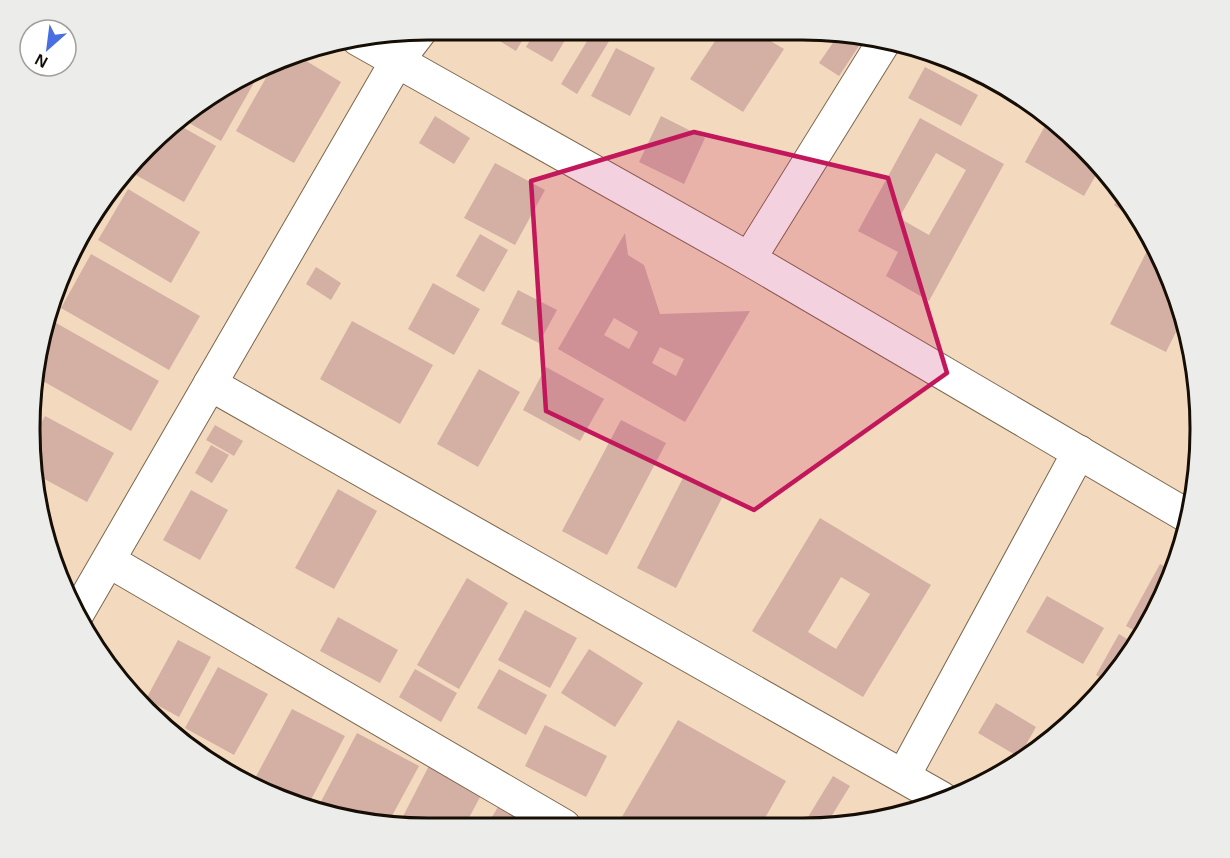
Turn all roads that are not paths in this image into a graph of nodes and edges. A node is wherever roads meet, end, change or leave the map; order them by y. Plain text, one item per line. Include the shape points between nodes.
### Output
1 (413, 41) edge
2 (370, 45) edge
3 (880, 49) edge
4 (398, 61) junction
5 (750, 259) junction
6 (210, 384) junction
7 (1078, 452) junction
8 (1180, 512) edge
9 (109, 561) junction
10 (83, 604) edge
11 (904, 775) junction
12 (934, 794) edge
13 (550, 818) edge

1 - 4 street
2 - 4 street
3 - 5 street
4 - 5 street
4 - 6 street
5 - 7 street
6 - 9 street
6 - 11 street
7 - 8 street
7 - 11 street
9 - 10 street
9 - 13 street
11 - 12 street

